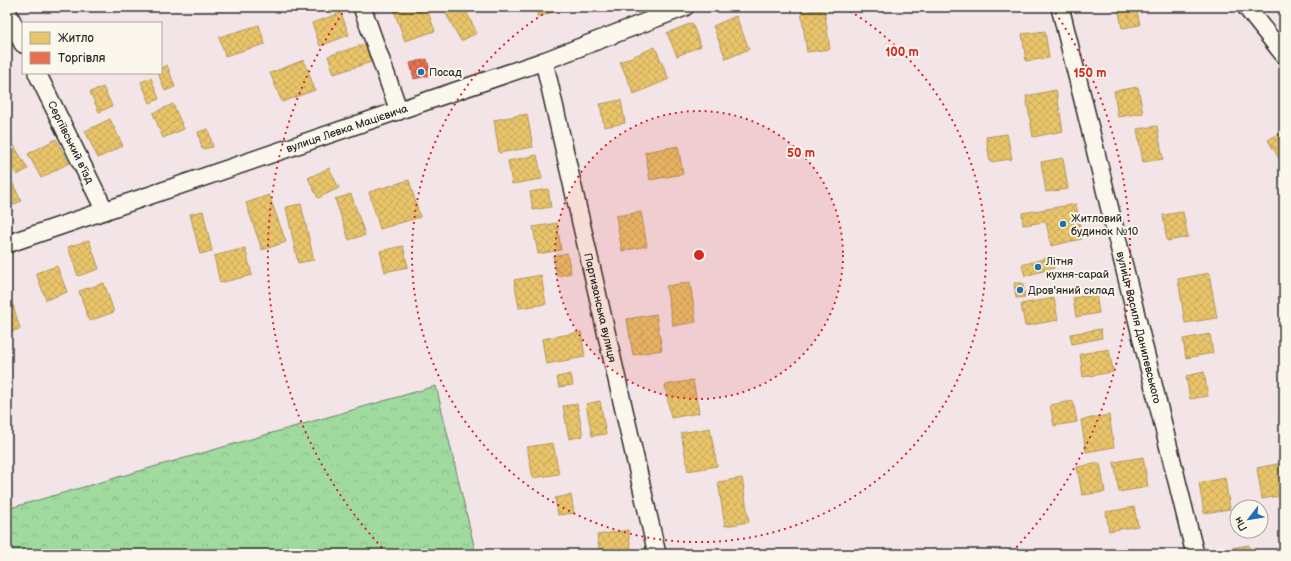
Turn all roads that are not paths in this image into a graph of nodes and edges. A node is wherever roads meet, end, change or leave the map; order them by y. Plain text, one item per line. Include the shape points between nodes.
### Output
1 (362, 7) edge
2 (685, 7) edge
3 (1060, 7) edge
4 (1246, 7) edge
5 (7, 11) edge
6 (22, 42) edge
7 (1284, 54) edge
8 (544, 61) junction
9 (37, 74) edge
10 (399, 111) junction
11 (105, 211) junction
12 (7, 244) edge
13 (657, 554) edge
14 (1195, 554) edge

1 - 10 street
2 - 8 street, вулиця Левка Мацієвича
3 - 14 street, вулиця Василя Данилевського
4 - 7 street
5 - 6 street
8 - 10 street, вулиця Левка Мацієвича
8 - 13 street, Партизанська вулиця
9 - 11 street, Сергіївський в'їзд
10 - 11 street, вулиця Левка Мацієвича
11 - 12 street, вулиця Левка Мацієвича

